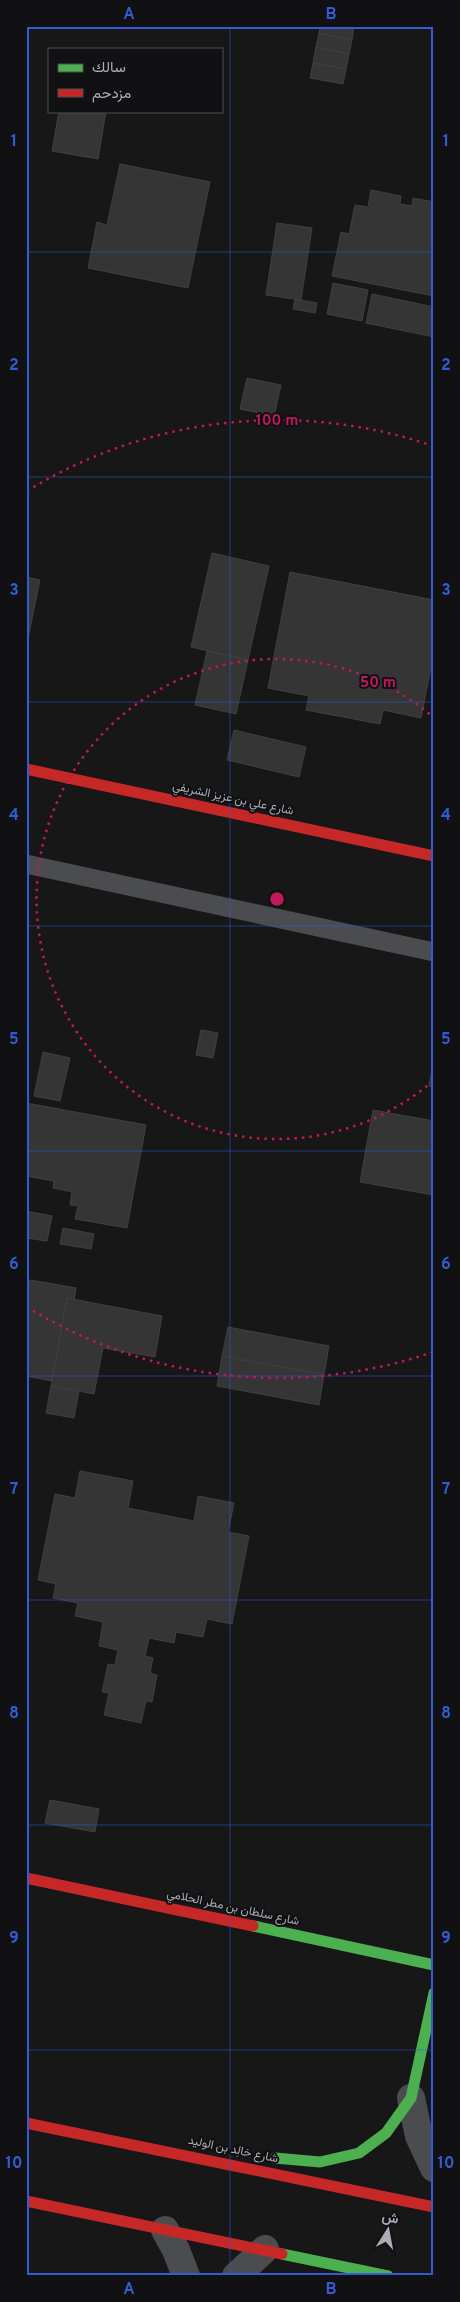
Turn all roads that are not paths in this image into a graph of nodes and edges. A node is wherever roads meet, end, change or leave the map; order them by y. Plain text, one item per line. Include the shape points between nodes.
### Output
1 (26, 769) edge
2 (434, 856) edge
3 (26, 864) edge
4 (434, 952) edge
5 (26, 1878) edge
6 (434, 1965) edge
7 (434, 1993) edge
8 (411, 2098) junction
9 (26, 2123) edge
10 (220, 2151) dead end
11 (181, 2153) junction
12 (265, 2157) dead end
13 (434, 2168) edge
14 (26, 2201) edge
15 (434, 2207) edge
16 (165, 2230) junction
17 (265, 2249) junction
18 (186, 2276) edge
19 (236, 2276) edge
20 (388, 2276) edge

1 - 2 street, شارع علي بن عزيز الشريفي
3 - 4 lane
5 - 6 street, شارع سلطان بن مطر الحلامي
7 - 8 street
8 - 12 street via 386,2133 359,2153 320,2162
8 - 13 street via 418,2136
9 - 11 street, شارع خالِد بن الوليد
10 - 11 street
11 - 15 street, شارع خالِد بن الوليد
14 - 16 street
16 - 17 street
16 - 18 street
17 - 19 street
17 - 20 street

